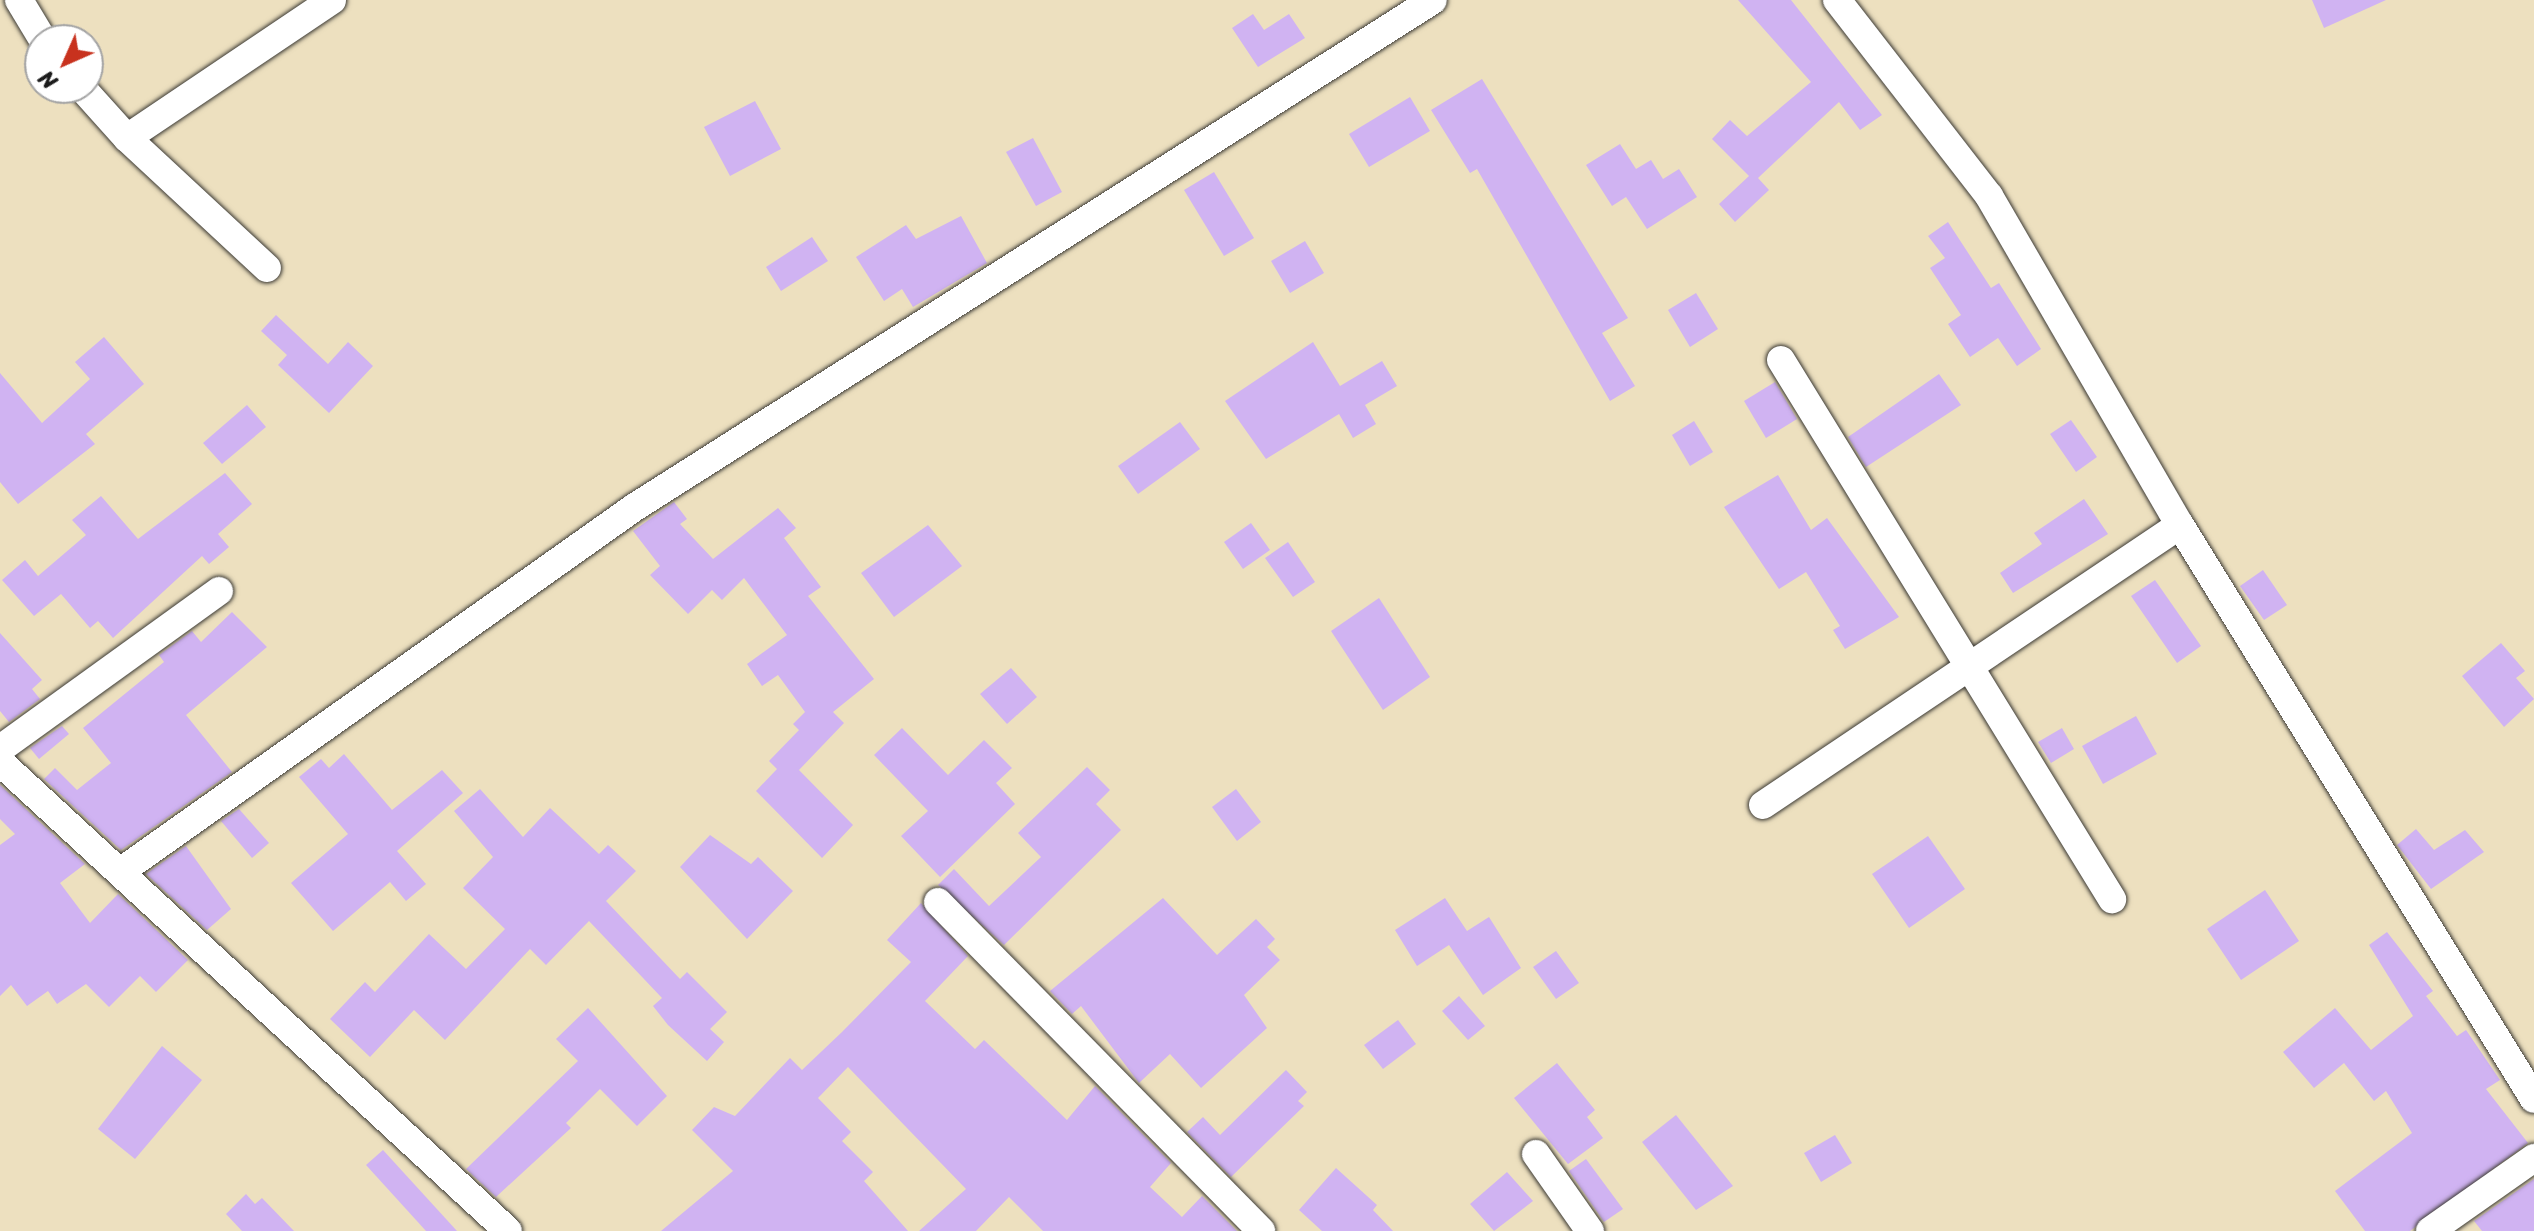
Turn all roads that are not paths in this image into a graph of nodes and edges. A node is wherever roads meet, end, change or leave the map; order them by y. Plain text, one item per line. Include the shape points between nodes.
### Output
1 (19, 0) edge
2 (332, 0) edge
3 (1433, 0) edge
4 (1837, 0) edge
5 (33, 24) edge
6 (96, 104) edge
7 (127, 138) junction
8 (267, 268) dead end
9 (1781, 360) dead end
10 (2180, 525) junction
11 (219, 591) dead end
12 (1969, 666) junction
13 (0, 749) edge
14 (0, 762) edge
15 (1763, 805) dead end
16 (120, 872) junction
17 (2112, 899) dead end
18 (938, 902) dead end
19 (2534, 1099) edge
20 (1536, 1154) dead end
21 (2534, 1158) edge
22 (508, 1231) edge
23 (1261, 1231) edge
24 (1590, 1231) edge
25 (2430, 1231) edge

1 - 5 street
2 - 7 street
3 - 16 street via 635,507
4 - 10 street via 1989,196
6 - 7 street
7 - 8 street
9 - 12 street
10 - 12 street
10 - 19 street
11 - 13 street
12 - 15 street
12 - 17 street
14 - 16 street
16 - 22 street
18 - 23 street
20 - 24 street
21 - 25 street

